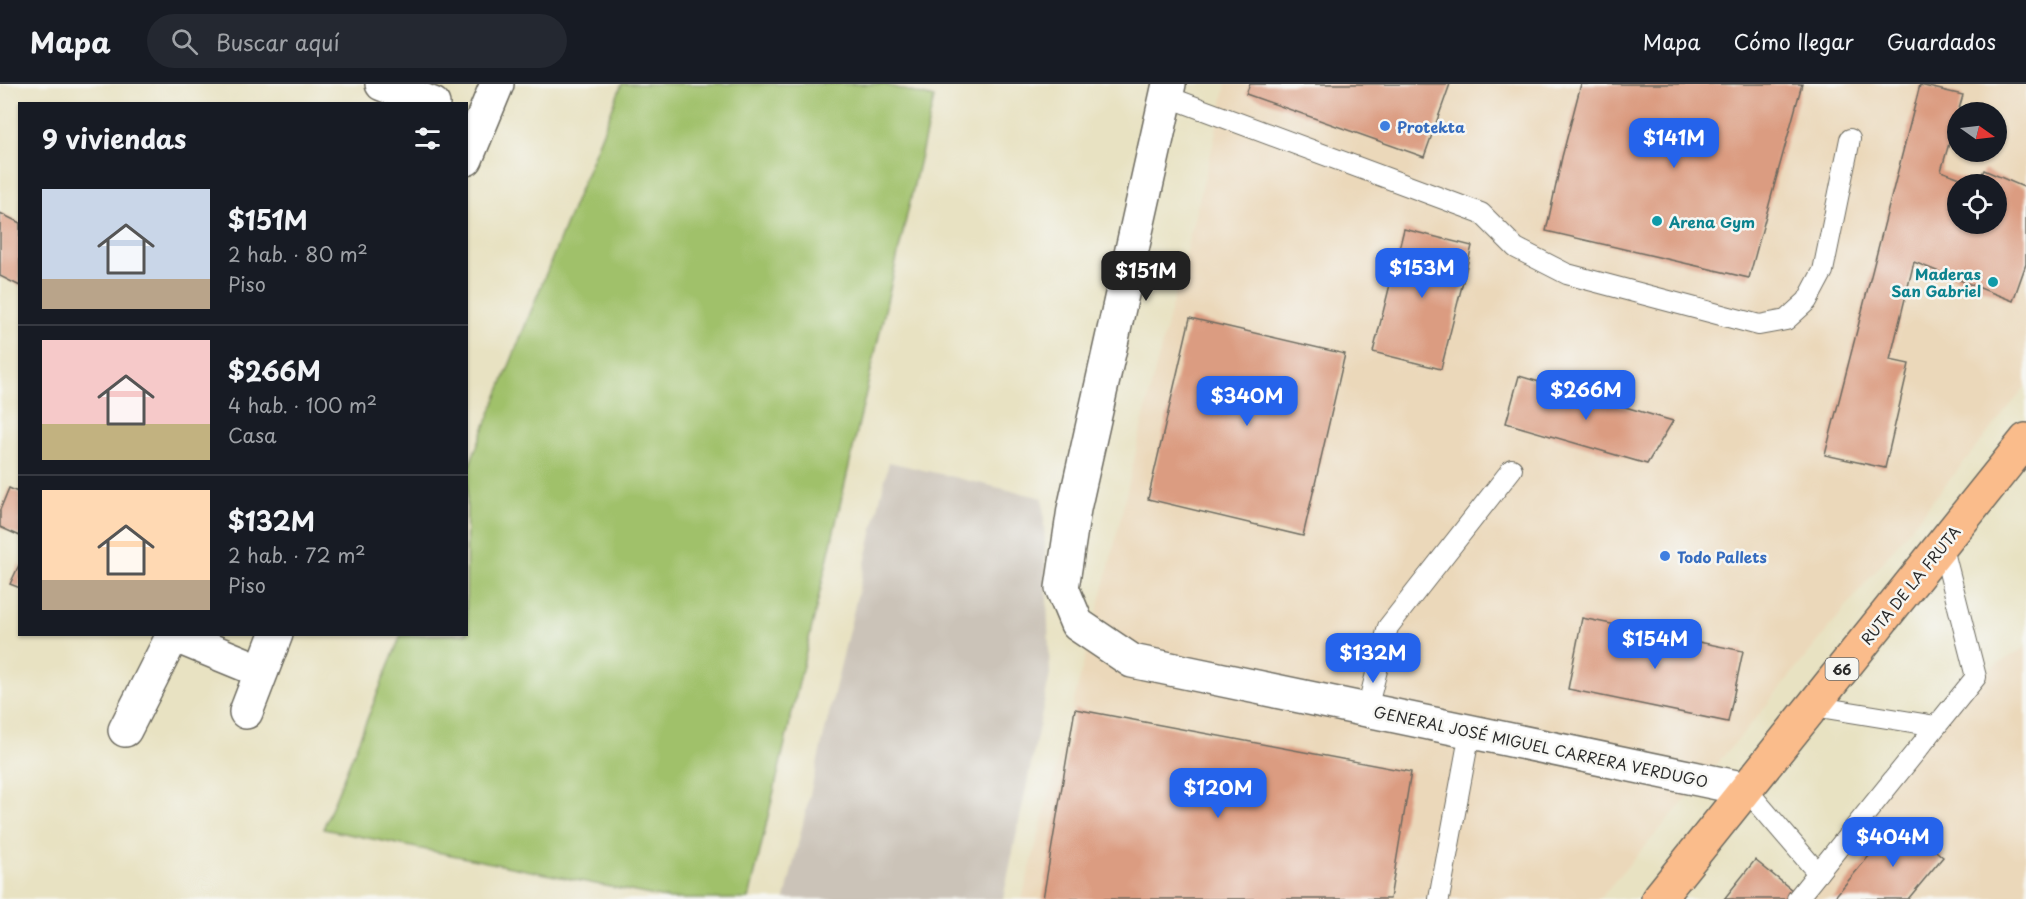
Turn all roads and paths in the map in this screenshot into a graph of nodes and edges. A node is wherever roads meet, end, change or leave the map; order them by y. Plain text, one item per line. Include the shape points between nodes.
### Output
1 (382, 84) edge
2 (496, 84) edge
3 (1168, 90) edge
4 (428, 102) edge
5 (474, 119) edge
6 (1850, 139) dead end
7 (468, 149) edge
8 (2026, 440) edge
9 (1512, 469) dead end
10 (1942, 544) junction
11 (172, 636) edge
12 (175, 636) edge
13 (275, 636) edge
14 (261, 670) junction
15 (1812, 706) junction
16 (1367, 709) junction
17 (246, 712) dead end
18 (1936, 726) junction
19 (125, 730) dead end
20 (1470, 732) junction
21 (1746, 789) junction
22 (1818, 873) junction
23 (1439, 899) edge
24 (1658, 899) edge
25 (1797, 899) edge

1 - 4 street
2 - 5 street
3 - 6 lane via 1481,213 1516,248 1567,274 1759,325 1786,320 1807,301 1823,271
3 - 16 street, GENERAL JOSÉ MIGUEL CARRERA VERDUGO via 1074,508 1062,588 1077,624 1132,661
5 - 7 street
8 - 10 highway, RUTA DE LA FRUTA / 66
9 - 16 lane via 1388,627
10 - 15 highway, RUTA DE LA FRUTA / 66
10 - 18 lane via 1976,676
11 - 19 street
12 - 14 street
13 - 14 street
14 - 17 street
15 - 18 lane
15 - 21 highway, RUTA DE LA FRUTA / 66
16 - 20 street, GENERAL JOSÉ MIGUEL CARRERA VERDUGO
18 - 22 lane
20 - 21 street, GENERAL JOSÉ MIGUEL CARRERA VERDUGO
20 - 23 lane
21 - 22 lane
21 - 24 highway, RUTA DE LA FRUTA / 66
22 - 25 lane

